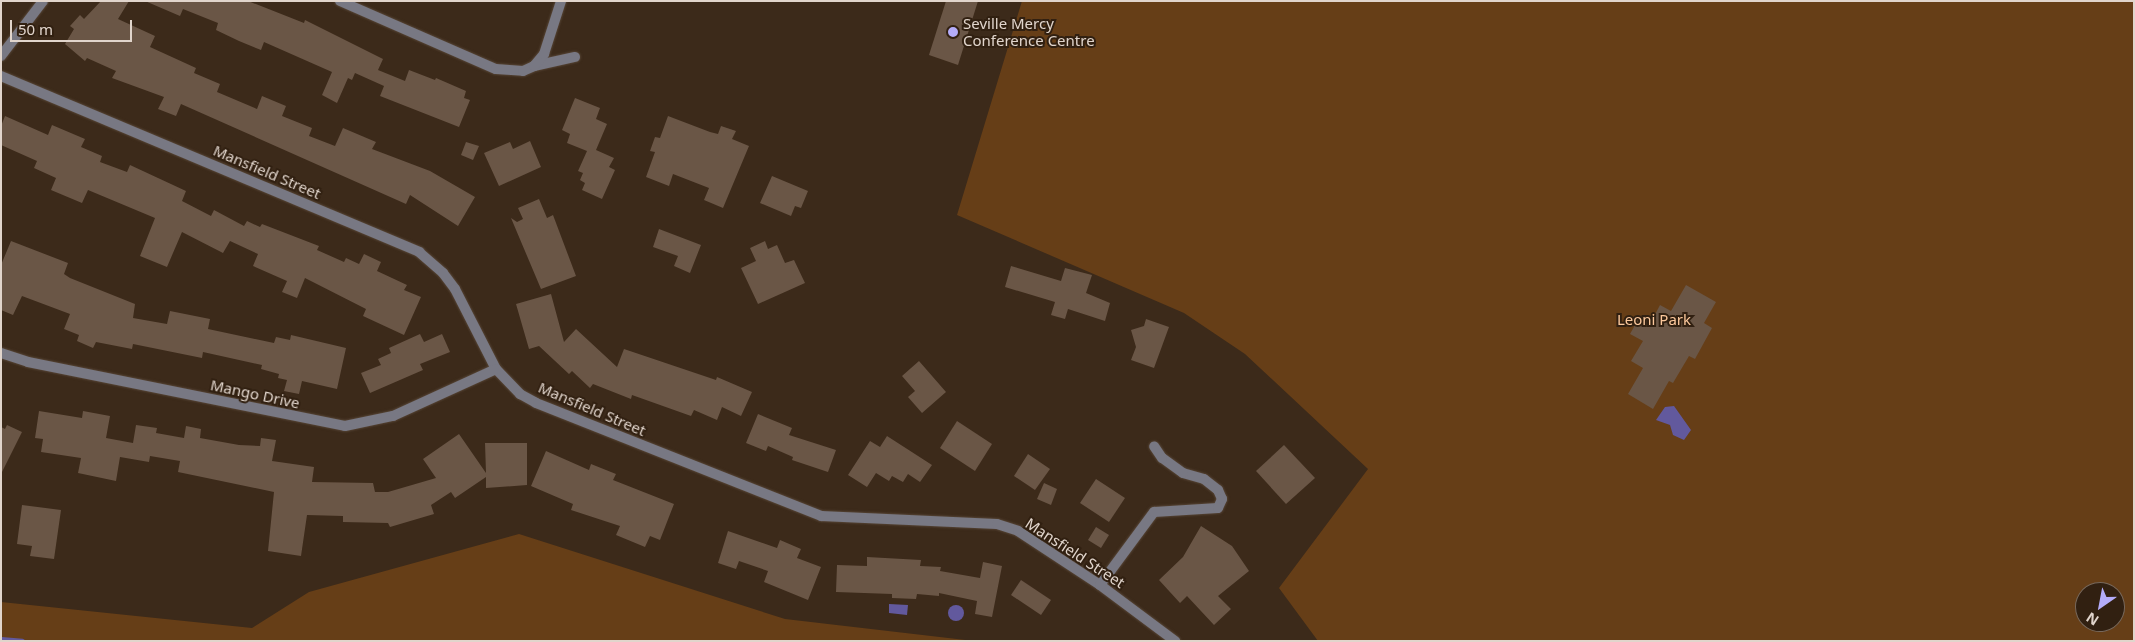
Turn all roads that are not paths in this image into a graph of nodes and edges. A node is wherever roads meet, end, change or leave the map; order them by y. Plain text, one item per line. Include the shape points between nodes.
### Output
1 (43, 1) edge
2 (340, 1) edge
3 (560, 1) edge
4 (1, 56) edge
5 (575, 58) dead end
6 (534, 66) junction
7 (1, 76) edge
8 (1, 354) edge
9 (496, 369) junction
10 (1154, 446) dead end
11 (1100, 585) junction
12 (1175, 641) edge

1 - 4 street
2 - 6 street via 496,68 523,71
3 - 6 street via 544,54
5 - 6 street
7 - 9 street, Mansfield Street via 418,252 443,273 455,289
8 - 9 street, Mango Drive via 345,426 393,416
9 - 11 street, Mansfield Street via 520,394 542,406 799,509 841,518 997,524 1018,531
10 - 11 street via 1162,458 1183,473 1204,479 1218,490 1222,499 1218,508 1154,512
11 - 12 street, Mansfield Street

